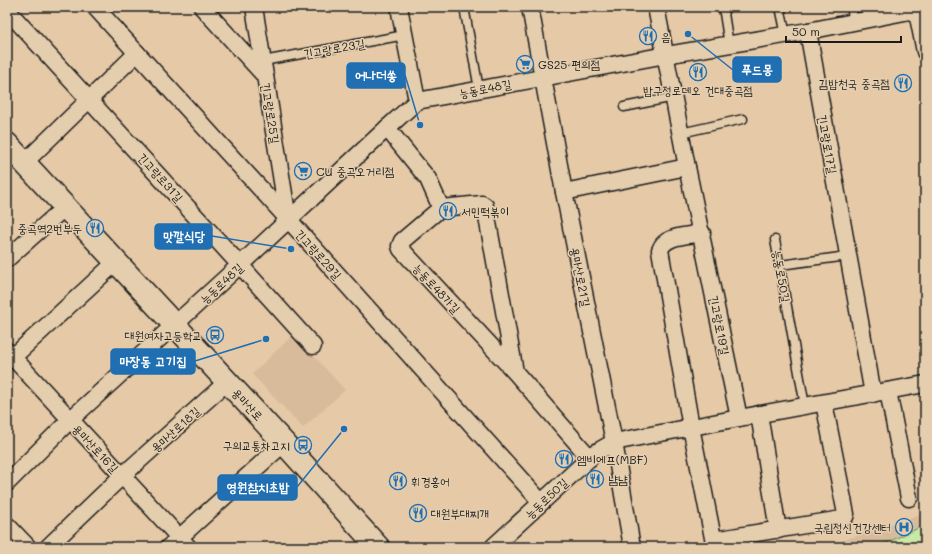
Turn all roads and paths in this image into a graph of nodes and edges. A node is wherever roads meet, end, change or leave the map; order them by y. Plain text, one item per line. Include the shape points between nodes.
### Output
1 (95, 7) edge
2 (202, 7) edge
3 (254, 7) edge
4 (399, 7) edge
5 (464, 7) edge
6 (530, 7) edge
7 (656, 7) edge
8 (723, 7) edge
9 (780, 7) edge
10 (919, 8) edge
11 (7, 10) edge
12 (852, 15) edge
13 (808, 31) junction
14 (405, 35) junction
15 (786, 35) junction
16 (729, 44) junction
17 (925, 52) edge
18 (136, 53) junction
19 (666, 55) junction
20 (264, 68) junction
21 (544, 77) junction
22 (479, 89) junction
23 (674, 97) junction
24 (89, 99) junction
25 (417, 101) junction
26 (624, 107) dead end
27 (743, 119) dead end
28 (387, 128) junction
29 (680, 133) junction
30 (13, 153) edge
31 (687, 167) junction
32 (564, 192) junction
33 (65, 207) junction
34 (441, 208) junction
35 (288, 219) junction
36 (702, 233) junction
37 (776, 240) dead end
38 (848, 256) junction
39 (7, 259) edge
40 (116, 262) junction
41 (240, 265) junction
42 (780, 265) junction
43 (175, 326) junction
44 (313, 346) dead end
45 (10, 354) edge
46 (515, 372) junction
47 (227, 382) junction
48 (925, 384) edge
49 (880, 393) junction
50 (824, 403) junction
51 (805, 406) junction
52 (759, 414) junction
53 (739, 418) junction
54 (70, 420) junction
55 (691, 427) junction
56 (614, 442) junction
57 (284, 443) junction
58 (590, 458) junction
59 (122, 476) junction
60 (7, 483) edge
61 (909, 498) dead end
62 (541, 502) junction
63 (7, 525) edge
64 (778, 530) junction
65 (179, 544) edge
66 (28, 547) edge
67 (48, 547) edge
68 (378, 547) edge
69 (493, 547) edge
70 (632, 547) edge

1 - 18 street, 긴고랑로29길
2 - 20 street
3 - 20 street, 긴고랑로25길
4 - 14 street
5 - 22 lane
6 - 21 street, 용마산로21길
7 - 19 street, 긴고랑로19길
8 - 16 lane
9 - 15 lane
10 - 12 street, 능동로48길
10 - 17 street
11 - 24 street, 긴고랑로31길
12 - 13 street, 능동로48길
13 - 15 street, 능동로48길
13 - 38 street, 긴고랑로17길
14 - 20 lane, 긴고랑로23길
14 - 25 street
15 - 16 street, 능동로48길
16 - 19 street, 능동로48길
18 - 24 street
18 - 35 street, 긴고랑로29길
19 - 21 street, 능동로48길
19 - 23 street, 긴고랑로19길
20 - 35 street, 긴고랑로25길
21 - 22 street, 능동로48길
21 - 32 street, 용마산로21길
22 - 25 street, 능동로48길
23 - 26 lane
23 - 29 street, 긴고랑로19길
24 - 30 street
24 - 41 street, 긴고랑로31길
25 - 28 street, 능동로48길
27 - 29 lane
28 - 34 street via 428,179
28 - 35 street, 능동로48길
29 - 31 street, 긴고랑로19길
30 - 33 main road, 용마산로
31 - 32 street
31 - 36 street, 긴고랑로19길
32 - 56 street, 용마산로21길
33 - 39 street
33 - 40 main road, 용마산로
34 - 46 street via 482,204 485,206
34 - 46 street, 능동로48가길 via 402,241 400,248
35 - 41 street, 능동로48길
35 - 62 street, 긴고랑로29길
36 - 53 street, 긴고랑로19길
36 - 55 street via 666,241 660,250
37 - 42 lane, 능동로50길
38 - 42 lane
38 - 49 street, 긴고랑로17길
40 - 43 main road, 용마산로
40 - 45 street
41 - 43 street, 능동로48길
41 - 44 street, 긴고랑로31길
42 - 51 lane, 능동로50길
43 - 47 main road, 용마산로
43 - 54 street, 용마산로16길
45 - 54 street
46 - 58 street, 능동로48가길
47 - 57 main road, 용마산로
47 - 59 street, 용마산로18길
48 - 49 street, 능동로50길
49 - 50 street, 능동로50길
49 - 61 street
50 - 51 street, 능동로50길
50 - 64 street via 846,516 842,519
51 - 52 street, 능동로50길
52 - 53 street, 능동로50길
52 - 64 street
53 - 55 street, 능동로50길
54 - 59 street, 용마산로16길
54 - 60 street, 용마산로16길
55 - 56 street, 능동로50길
55 - 64 street via 714,540
56 - 58 street, 능동로50길 via 601,448
56 - 70 street, 용마산로21길
57 - 65 street
57 - 68 main road, 용마산로
58 - 62 street, 능동로50길
59 - 65 street
59 - 67 street, 용마산로18길
62 - 69 street, 능동로50길
63 - 66 street

